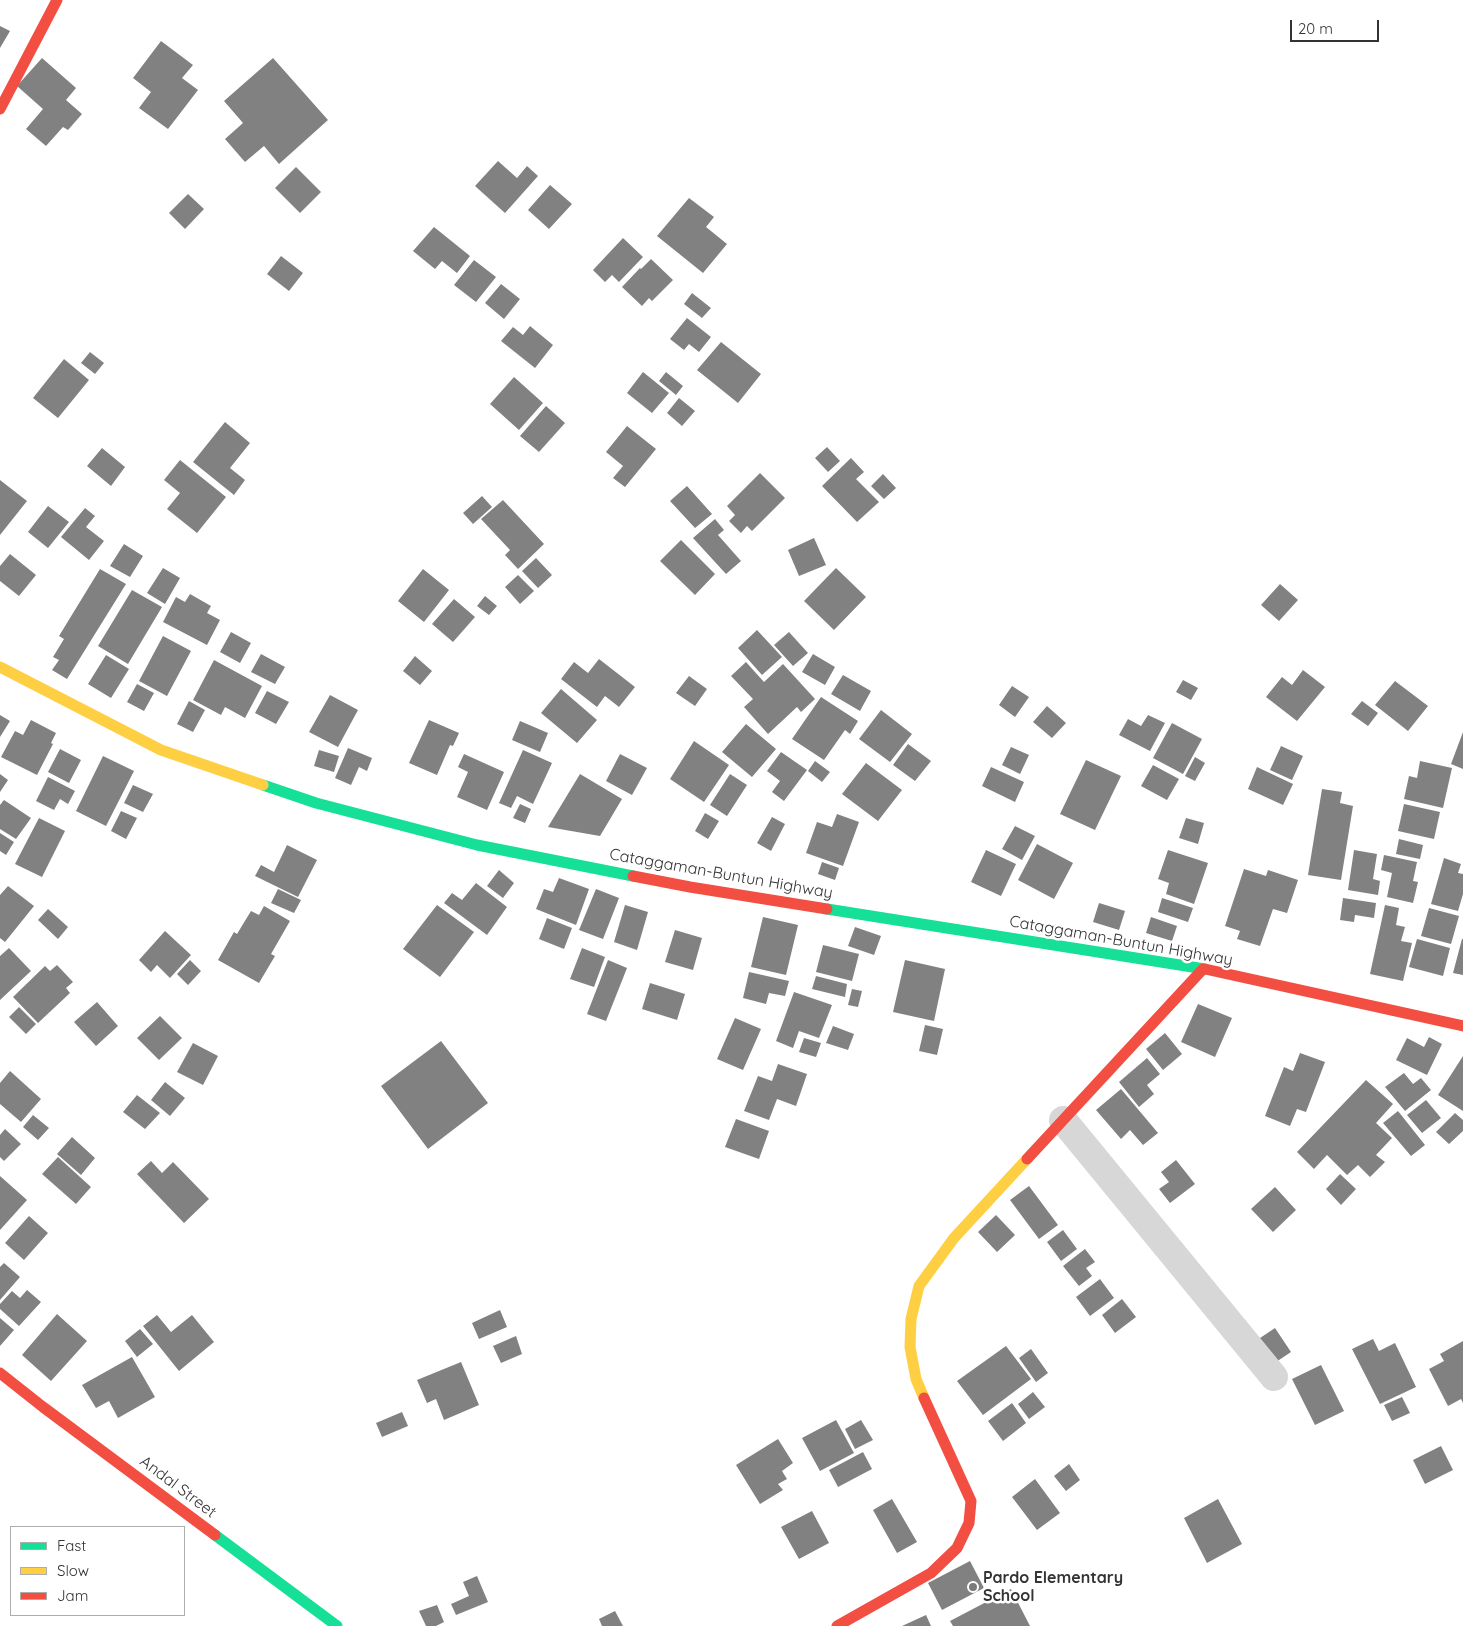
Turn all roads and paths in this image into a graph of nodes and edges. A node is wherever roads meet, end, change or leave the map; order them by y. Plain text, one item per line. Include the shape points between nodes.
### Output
1 (57, 0) edge
2 (0, 109) edge
3 (0, 667) edge
4 (1203, 969) junction
5 (1463, 1026) edge
6 (1063, 1120) junction
7 (0, 1373) edge
8 (1274, 1377) dead end
9 (337, 1626) edge
10 (837, 1626) edge

1 - 2 street
3 - 4 street, Cataggaman-Buntun Highway via 161,750 316,803 467,842 690,887
4 - 5 street, Cataggaman-Buntun Highway
4 - 6 street
6 - 8 street
6 - 10 street via 954,1238 919,1286 911,1319 910,1347 916,1379 970,1501 969,1523 958,1548 931,1573
7 - 9 street, Andal Street

